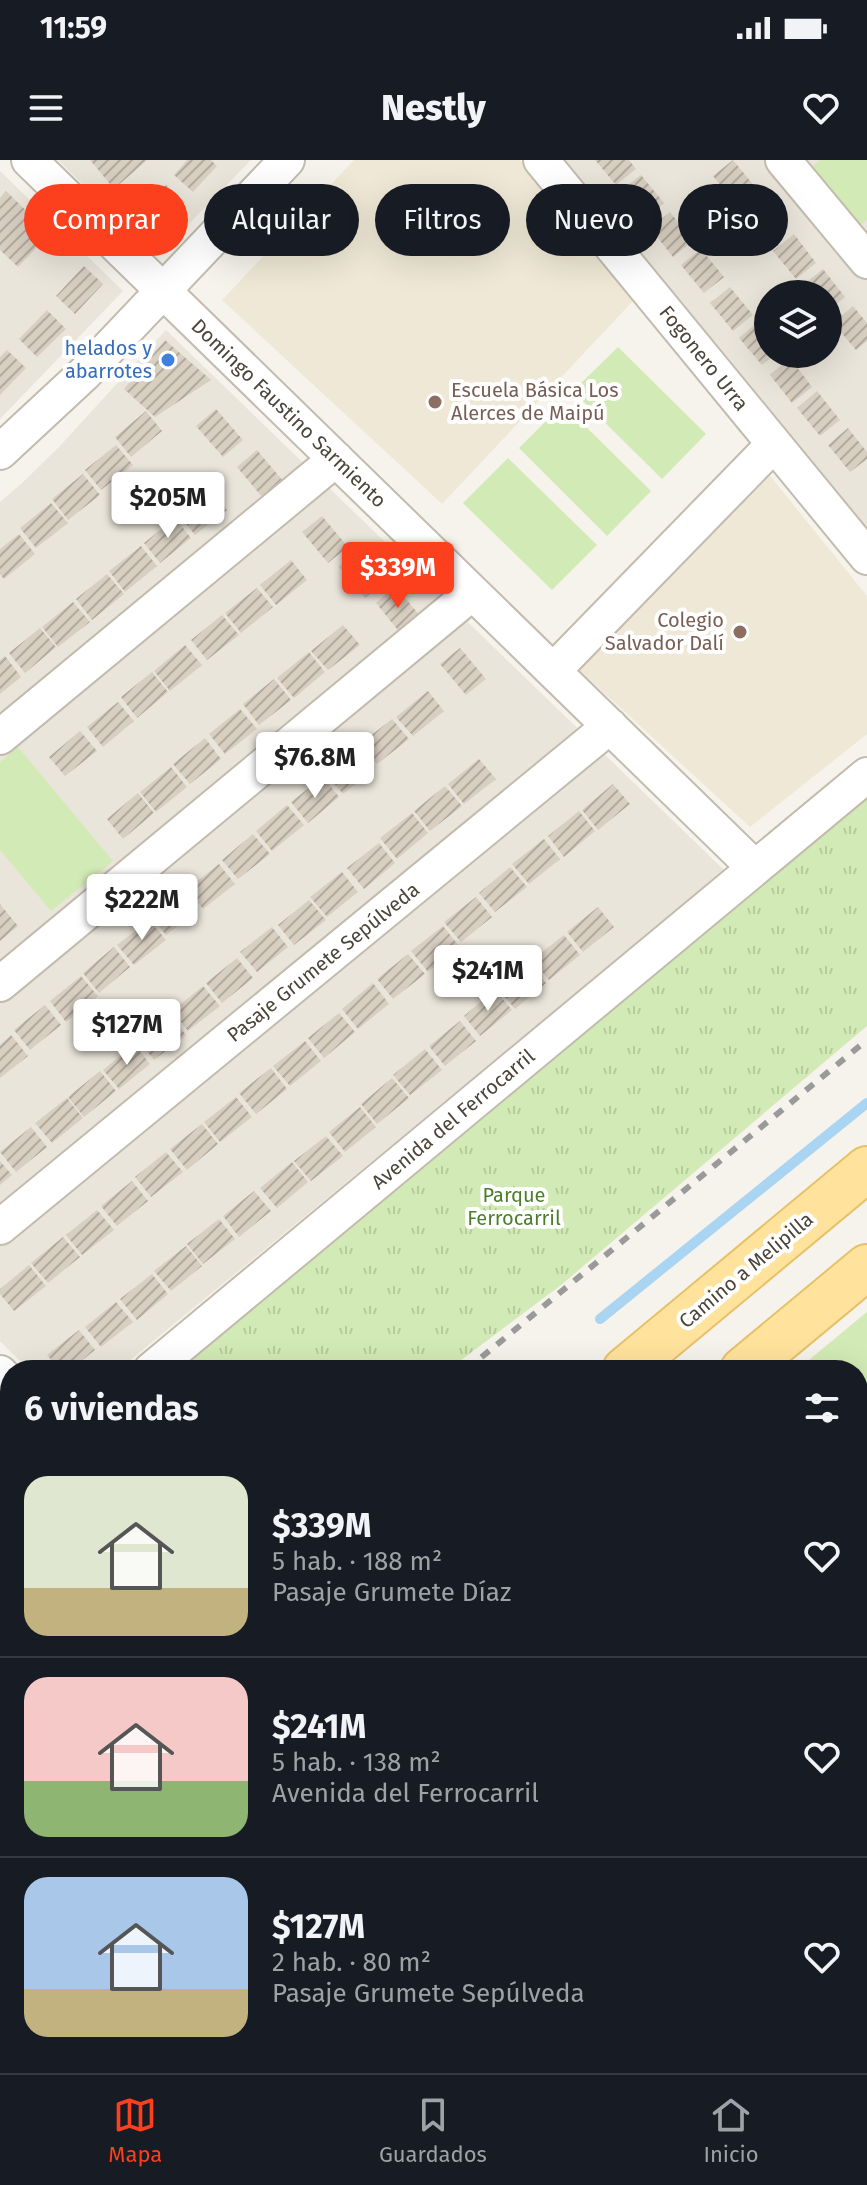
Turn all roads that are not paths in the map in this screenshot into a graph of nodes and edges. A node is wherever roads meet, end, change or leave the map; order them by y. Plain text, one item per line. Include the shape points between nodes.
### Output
1 (287, 160) edge
2 (541, 160) edge
3 (783, 160) edge
4 (33, 161) edge
5 (867, 261) edge
6 (164, 291) junction
7 (774, 444) junction
8 (2, 445) edge
9 (336, 459) junction
10 (867, 557) edge
11 (472, 593) junction
12 (553, 671) junction
13 (610, 726) junction
14 (0, 737) edge
15 (867, 775) edge
16 (755, 868) junction
17 (0, 984) edge
18 (867, 1169) edge
19 (0, 1227) edge
20 (867, 1267) edge
21 (163, 1360) edge
22 (637, 1360) edge
23 (755, 1360) edge

1 - 6 street
2 - 7 street, Fogonero Urra
3 - 5 street
4 - 6 street, Domingo Faustino Sarmiento
6 - 8 street via 85,373
6 - 9 street, Domingo Faustino Sarmiento
7 - 10 street, Fogonero Urra
7 - 12 street
9 - 11 street, Domingo Faustino Sarmiento
9 - 14 street
11 - 12 street, Domingo Faustino Sarmiento
11 - 17 street
12 - 13 street, Domingo Faustino Sarmiento
13 - 16 street, Domingo Faustino Sarmiento
13 - 19 street, Pasaje Grumete Sepúlveda
15 - 16 street, Avenida del Ferrocarril
16 - 21 street, Avenida del Ferrocarril
18 - 22 main road, Camino a Melipilla
20 - 23 main road

